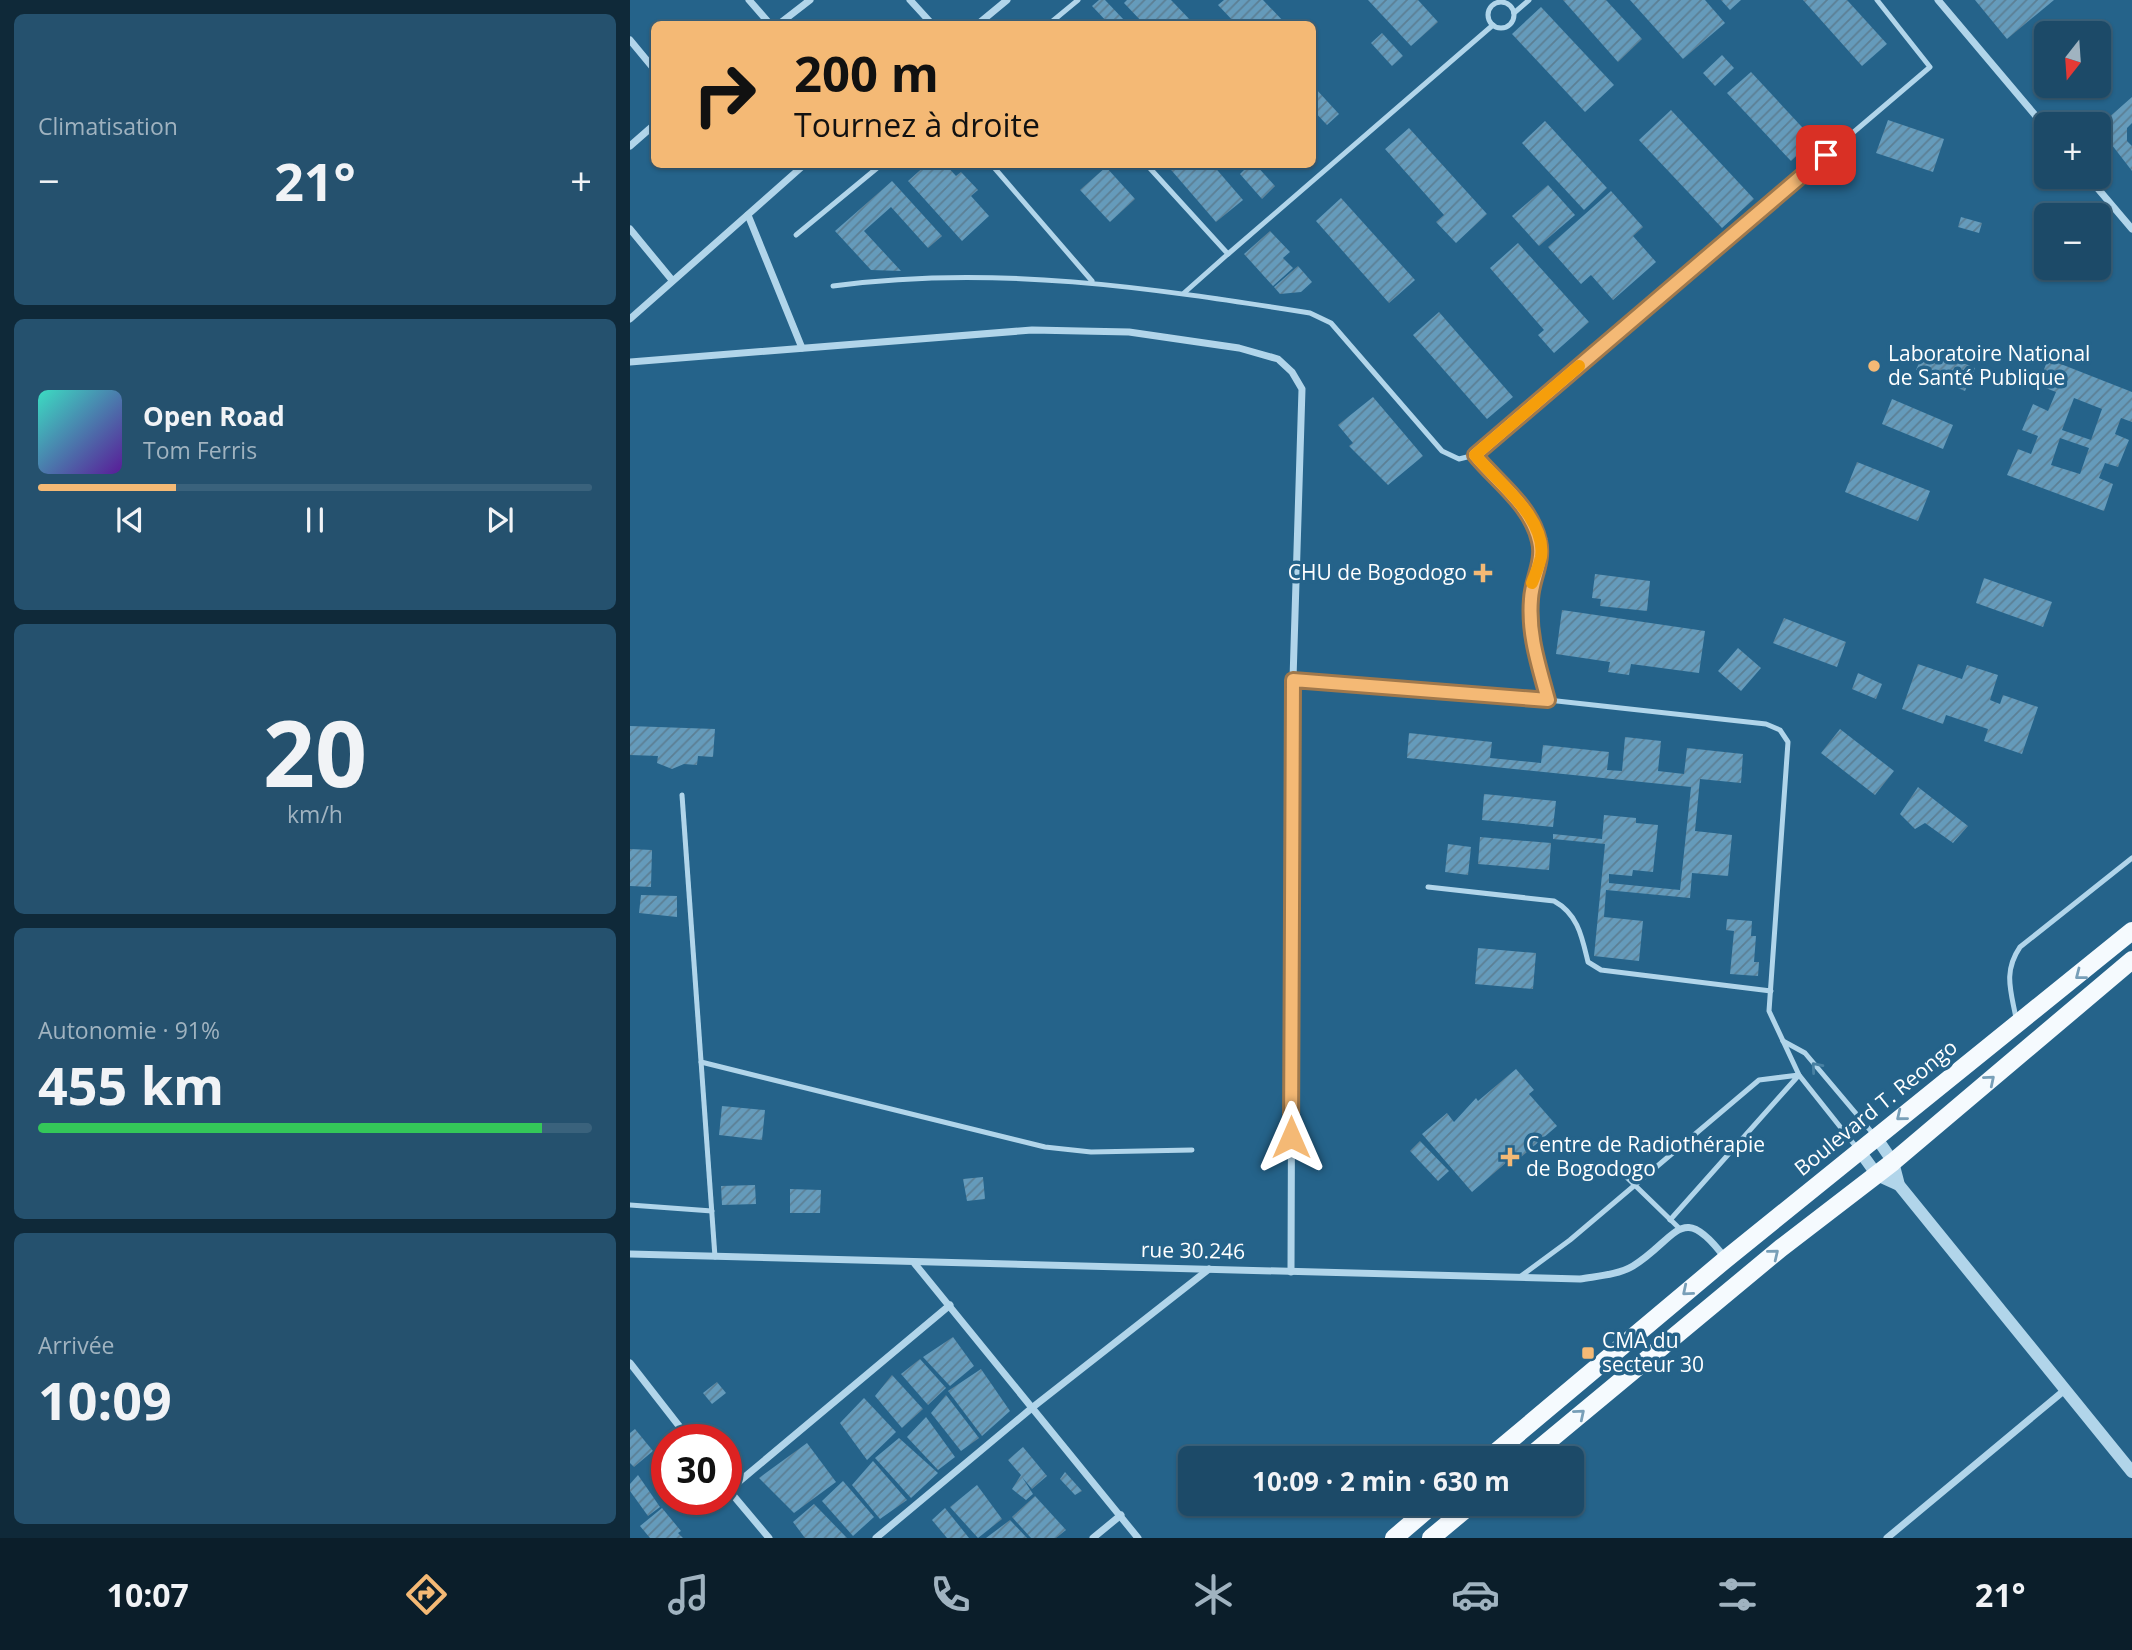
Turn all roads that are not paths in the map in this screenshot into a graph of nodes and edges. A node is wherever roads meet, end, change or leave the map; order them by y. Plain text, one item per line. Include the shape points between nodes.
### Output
1 (749, 0) edge
2 (810, 0) edge
3 (911, 0) edge
4 (1007, 0) edge
5 (1078, 0) edge
6 (1529, 0) edge
7 (1877, 0) edge
8 (1938, 0) edge
9 (1506, 1) edge
10 (1514, 13) junction
11 (767, 21) edge
12 (783, 21) edge
13 (929, 21) edge
14 (982, 21) edge
15 (1053, 21) edge
16 (1493, 25) junction
17 (630, 40) edge
18 (651, 64) edge
19 (2034, 114) edge
20 (651, 128) edge
21 (630, 146) edge
22 (801, 168) edge
23 (877, 168) edge
24 (994, 168) edge
25 (1150, 168) edge
26 (2098, 189) edge
27 (748, 215) junction
28 (630, 229) edge
29 (2132, 229) edge
30 (796, 235) dead end
31 (1228, 254) junction
32 (672, 280) junction
33 (1092, 282) junction
34 (833, 286) dead end
35 (1184, 293) junction
36 (630, 319) edge
37 (802, 348) junction
38 (630, 362) edge
39 (1475, 455) junction
40 (1293, 680) junction
41 (1548, 700) junction
42 (682, 795) dead end
43 (2132, 859) edge
44 (1428, 887) dead end
45 (2132, 931) edge
46 (2132, 960) edge
47 (1771, 991) junction
48 (2018, 1024) junction
49 (1783, 1041) junction
50 (701, 1062) junction
51 (1799, 1074) junction
52 (1876, 1137) junction
53 (1192, 1150) dead end
54 (1859, 1150) junction
55 (1893, 1162) junction
56 (1613, 1164) dead end
57 (1877, 1175) junction
58 (1634, 1184) junction
59 (1899, 1185) junction
60 (630, 1205) edge
61 (712, 1211) junction
62 (1670, 1220) junction
63 (1679, 1228) junction
64 (630, 1254) edge
65 (715, 1257) junction
66 (1726, 1259) junction
67 (915, 1264) junction
68 (1209, 1268) junction
69 (1291, 1272) junction
70 (1519, 1278) junction
71 (950, 1305) junction
72 (630, 1363) edge
73 (2067, 1389) junction
74 (1033, 1407) junction
75 (678, 1424) edge
76 (1503, 1446) edge
77 (1542, 1446) edge
78 (2132, 1472) edge
79 (742, 1477) edge
80 (742, 1506) edge
81 (1121, 1515) junction
82 (1420, 1516) edge
83 (1457, 1516) edge
84 (769, 1538) edge
85 (876, 1538) edge
86 (1093, 1538) edge
87 (1138, 1538) edge
88 (1394, 1538) edge
89 (1431, 1538) edge
90 (1887, 1538) edge

1 - 11 street
2 - 12 street
3 - 13 street
4 - 14 street
5 - 15 lane
6 - 10 lane
7 - 39 lane via 1930,67
8 - 19 street
9 - 10 lane
9 - 16 lane via 1490,6 1488,16
10 - 16 lane via 1507,26
16 - 31 lane
17 - 18 street
20 - 21 street
22 - 27 street
23 - 30 lane
24 - 33 lane
25 - 31 lane
26 - 29 street
27 - 32 street
27 - 37 street
28 - 32 street
31 - 35 lane
32 - 36 street
33 - 34 lane via 942,276
33 - 35 lane
35 - 39 lane via 1310,313 1331,323 1442,451 1459,459
37 - 38 street
37 - 40 street via 1032,330 1115,332 1239,348 1278,359 1302,389
39 - 41 lane via 1520,503 1539,539 1541,556 1532,586 1530,630
40 - 41 lane
40 - 69 street
41 - 47 lane via 1766,724 1780,730 1788,742
42 - 50 lane
43 - 48 lane via 2020,947 2010,962
44 - 47 lane via 1554,901 1567,908 1579,925 1588,962 1601,970
45 -> 48 main road, Boulevard T. Reongo
55 -> 46 main road
47 - 49 lane via 1769,1011
48 -> 52 main road, Boulevard T. Reongo
49 - 51 lane
52 -> 49 lane via 1805,1053
50 - 53 lane via 1045,1147 1091,1152
50 - 61 lane
51 - 54 lane
51 - 58 lane via 1759,1080
51 - 62 lane
52 - 54 main road, Boulevard T. Reongo
52 - 55 street
54 - 57 street
54 - 66 main road, Boulevard T. Reongo
55 - 57 main road
55 - 59 street
56 - 58 lane
57 - 59 street
77 -> 57 main road via 1781,1248
58 - 62 lane
58 - 70 lane
59 - 73 street
60 - 61 lane
61 - 65 lane
62 - 63 lane
63 - 66 street via 1695,1227 1707,1234
63 - 70 street, rue 30.246 via 1632,1266 1610,1274 1580,1279
64 - 65 street, rue 30.246
65 - 67 street, rue 30.246
66 -> 76 main road, Boulevard T. Reongo
67 - 68 street, rue 30.246
67 - 71 street
68 - 69 street, rue 30.246
68 - 74 street
69 - 70 street, rue 30.246
71 - 74 street
71 - 79 street
72 - 75 street
73 - 78 street
73 - 90 street
74 - 81 street
74 - 85 street
80 - 84 street
81 - 86 street
81 - 87 street
82 - 88 main road
83 - 89 main road

